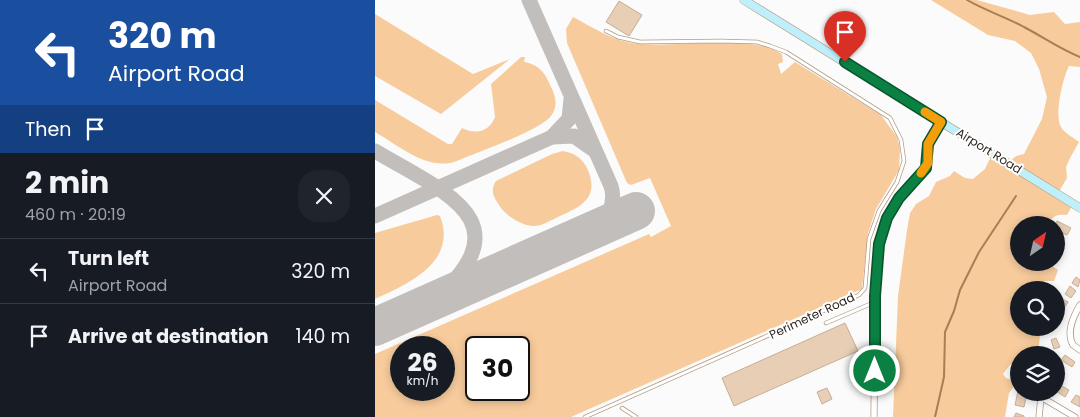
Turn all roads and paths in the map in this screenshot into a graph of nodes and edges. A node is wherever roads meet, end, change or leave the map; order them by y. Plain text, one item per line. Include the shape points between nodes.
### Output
1 (744, 0) edge
2 (606, 31) dead end
3 (941, 122) junction
4 (1080, 208) edge
5 (875, 301) junction
6 (1080, 305) edge
7 (826, 323) dead end
8 (1080, 350) edge
9 (875, 353) junction
10 (875, 389) junction
11 (622, 408) dead end
12 (585, 417) edge
13 (635, 417) edge
14 (874, 417) edge
15 (1039, 417) edge
16 (1075, 417) edge

1 - 3 main road, Airport Road
2 - 12 lane, Perimeter Road via 640,42 757,42 786,52 890,118 901,140 903,161 897,182 879,211 869,239 865,288 859,295
3 - 4 main road, Airport Road
3 - 5 street via 928,144 926,168 899,198 887,218 879,244
5 - 7 lane
5 - 9 street
6 - 8 street via 1074,314 1070,332 1073,346
9 - 10 street
9 - 10 lane via 869,353 862,364 862,389
10 - 14 street
11 - 13 lane
15 - 16 street via 1041,397

